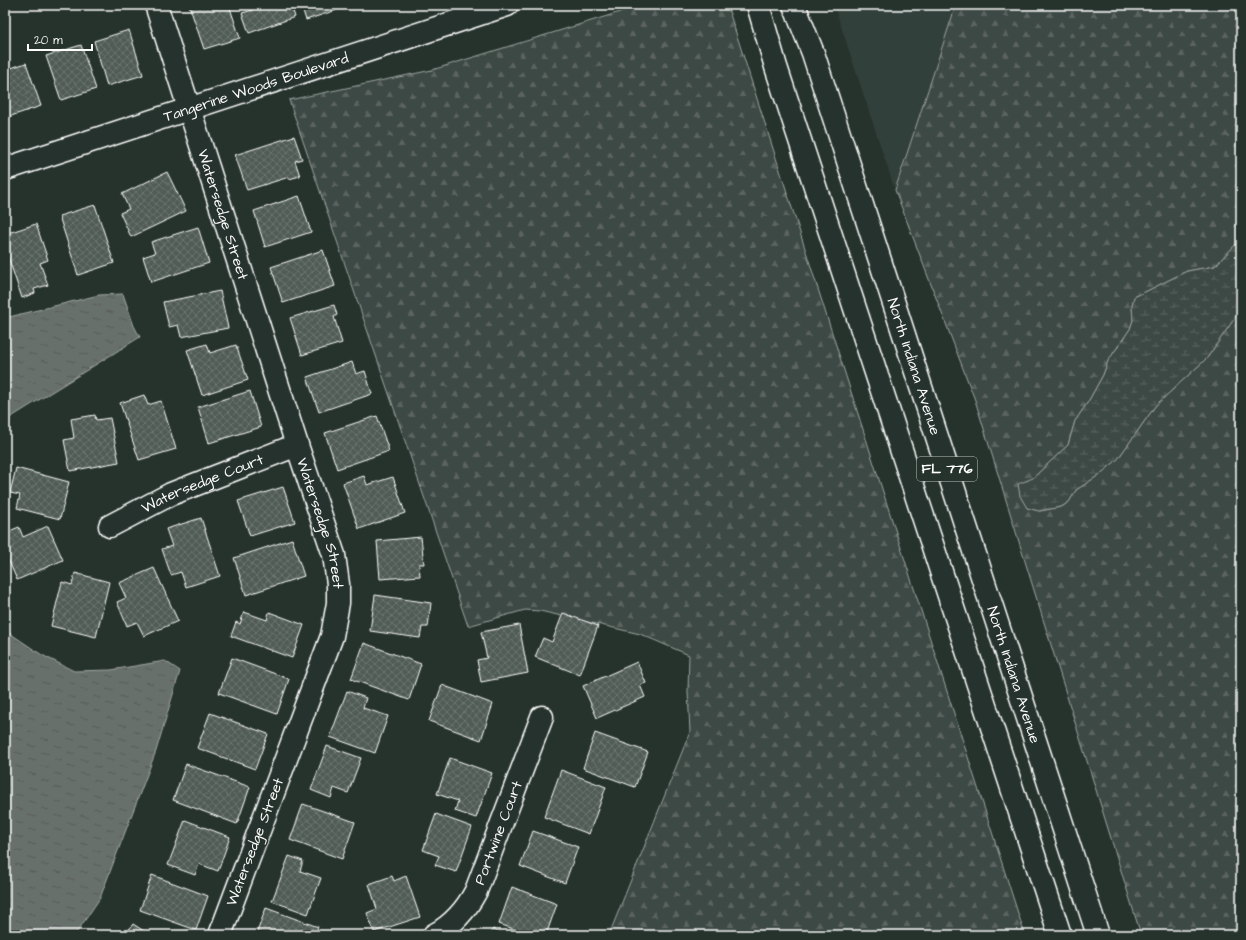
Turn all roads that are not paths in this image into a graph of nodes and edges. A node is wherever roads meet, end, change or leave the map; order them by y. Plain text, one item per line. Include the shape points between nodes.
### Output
1 (156, 5) edge
2 (507, 5) edge
3 (758, 5) edge
4 (794, 5) edge
5 (189, 108) junction
6 (5, 169) edge
7 (298, 445) junction
8 (110, 526) dead end
9 (542, 717) dead end
10 (220, 935) edge
11 (434, 935) edge
12 (1060, 935) edge
13 (1098, 935) edge

1 - 5 street, Watersedge Street
2 - 5 street, Tangerine Woods Boulevard
3 - 12 street, FL 776 via 776,67
4 - 13 street, North Indiana Avenue / FL 776 via 813,53
5 - 6 street, Tangerine Woods Boulevard
5 - 7 street, Watersedge Street
7 - 8 street, Watersedge Court via 170,494
7 - 10 street, Watersedge Street via 334,555 338,603 332,636
9 - 11 street, Portwine Court via 476,891 460,915 444,930

